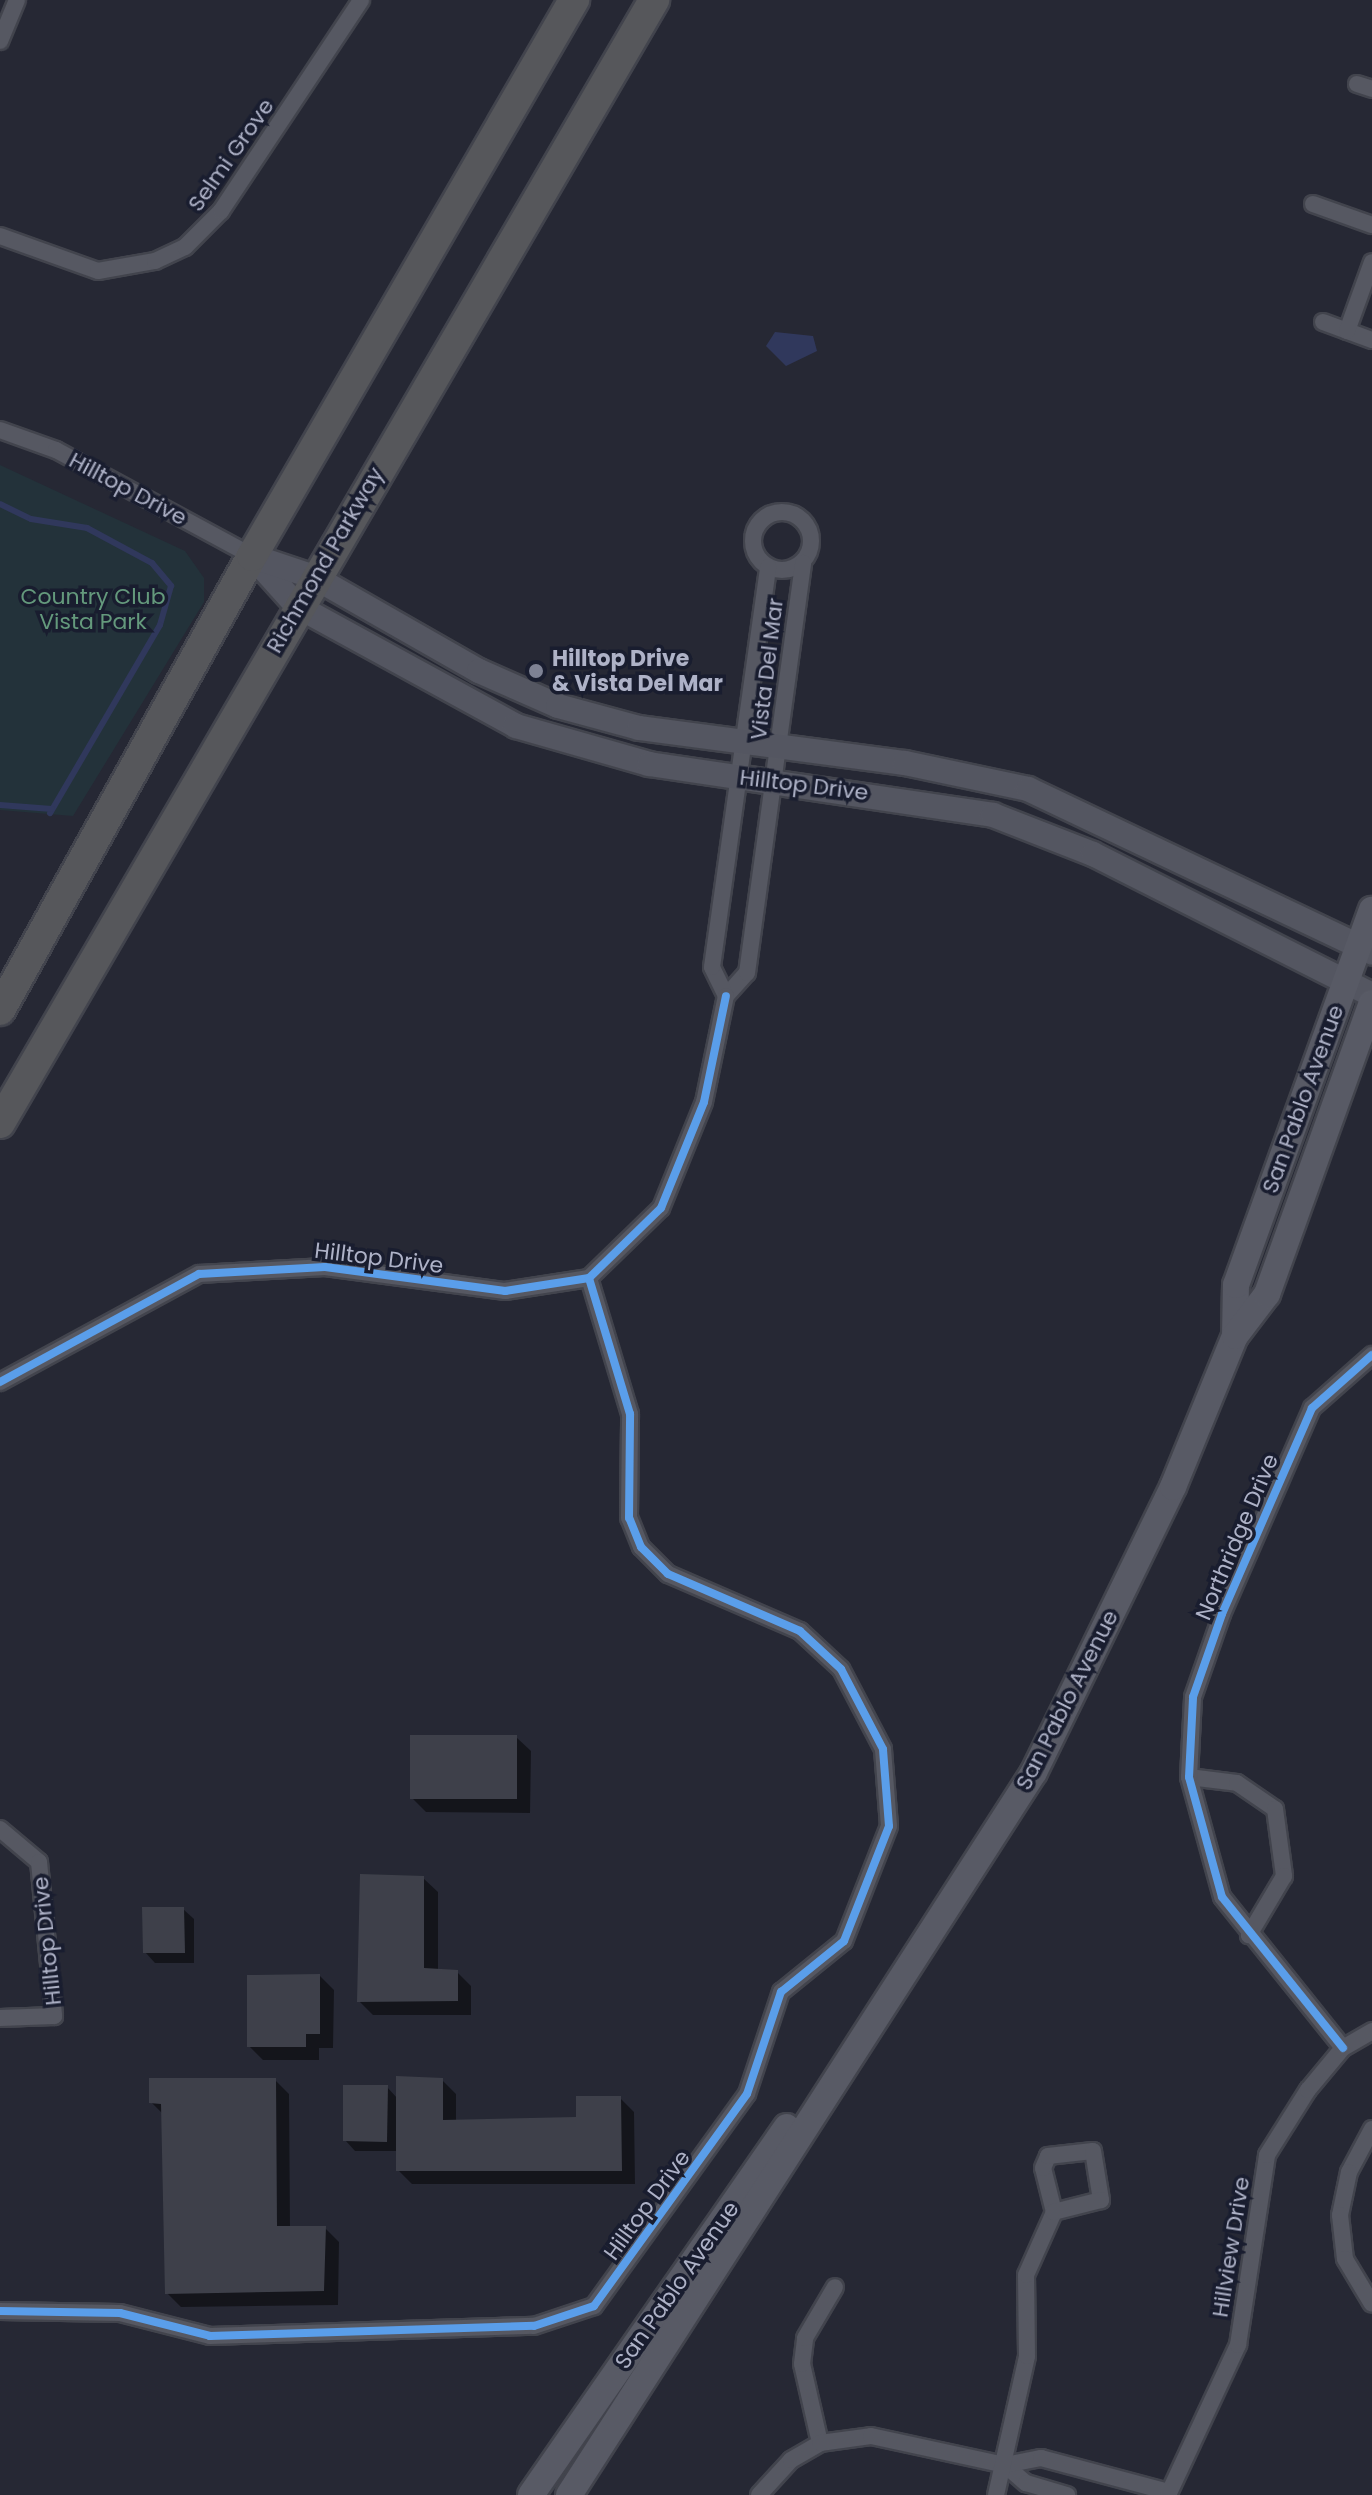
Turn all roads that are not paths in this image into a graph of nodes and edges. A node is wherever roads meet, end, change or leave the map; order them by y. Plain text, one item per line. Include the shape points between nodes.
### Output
1 (17, 0) edge
2 (361, 0) edge
3 (574, 0) edge
4 (654, 0) edge
5 (1, 34) edge
6 (1313, 204) dead end
7 (1372, 225) edge
8 (0, 236) edge
9 (1372, 262) edge
10 (1323, 322) dead end
11 (1347, 331) junction
12 (1372, 340) edge
13 (0, 430) edge
14 (252, 556) junction
15 (803, 563) junction
16 (768, 567) junction
17 (314, 577) junction
18 (297, 606) junction
19 (745, 743) junction
20 (780, 747) junction
21 (739, 777) junction
22 (774, 781) junction
23 (1372, 910) edge
24 (1366, 949) edge
25 (1347, 979) junction
26 (1372, 995) edge
27 (726, 996) junction
28 (1372, 1003) edge
29 (0, 1010) edge
30 (0, 1123) edge
31 (589, 1278) junction
32 (1235, 1336) junction
33 (1372, 1355) edge
34 (0, 1382) edge
35 (1189, 1777) junction
36 (0, 1829) edge
37 (1249, 1935) junction
38 (0, 2018) edge
39 (1372, 2031) edge
40 (1343, 2048) junction
41 (832, 2082) junction
42 (1372, 2129) edge
43 (1054, 2212) junction
44 (835, 2287) dead end
45 (1372, 2304) edge
46 (0, 2311) edge
47 (820, 2443) junction
48 (1005, 2465) junction
49 (1169, 2494) edge
50 (531, 2495) edge
51 (569, 2495) edge
52 (759, 2495) edge
53 (996, 2495) edge
54 (1067, 2495) edge

1 - 5 street
2 - 8 street, Selmi Grove via 221,211 185,247 155,261 98,271
3 - 14 highway
4 - 17 highway, Richmond Parkway
6 - 7 street
9 - 11 street
10 - 11 street
11 - 12 street
13 - 14 street, Hilltop Drive via 56,450
14 - 17 main road, Hilltop Drive
14 - 18 main road, Hilltop Drive
14 - 29 highway
15 - 16 street
15 - 16 street via 810,530 795,515 774,513 753,538
15 - 20 street, Vista Del Mar
16 - 19 street, Vista Del Mar
17 - 18 highway, Richmond Parkway
17 - 19 main road, Hilltop Drive via 547,702 639,728
18 - 21 main road, Hilltop Drive via 516,726 601,753
18 - 30 highway, Richmond Parkway
19 - 20 main road, Hilltop Drive
19 - 21 street, Vista Del Mar
20 - 22 street, Vista Del Mar
20 - 24 main road, Hilltop Drive via 1028,789
21 - 22 main road, Hilltop Drive
21 - 27 street, Vista Del Mar via 712,967
22 - 25 main road, Hilltop Drive via 938,803 1043,832
22 - 27 street, Vista Del Mar via 747,973
23 - 24 main road, San Pablo Avenue
24 - 25 main road, San Pablo Avenue
25 - 26 main road, Hilltop Drive
25 - 32 main road, San Pablo Avenue via 1236,1285
27 - 31 street via 704,1102 661,1208
28 - 32 main road, San Pablo Avenue via 1267,1294
31 - 34 street, Hilltop Drive via 505,1291 325,1267 199,1274
31 - 46 street, Hilltop Drive via 630,1414 629,1518 641,1547 668,1574 808,1638 841,1669 883,1749 889,1826 844,1941 781,1992 747,2094 594,2306 534,2326 210,2336 120,2313
32 - 41 main road, San Pablo Avenue via 1173,1487 1034,1772
33 - 35 street, Northridge Drive via 1312,1408 1222,1614 1193,1697
35 - 37 street, Northridge Drive via 1206,1858
35 - 37 street via 1237,1783 1275,1809 1284,1876
36 - 38 street, Hilltop Drive via 39,1862 54,2016
37 - 40 street, Northridge Drive
39 - 40 street, Hillview Drive
40 - 49 street, Hillview Drive via 1267,2155 1238,2345
41 - 50 main road, San Pablo Avenue via 793,2119
41 - 51 main road, San Pablo Avenue
42 - 45 street via 1349,2172 1340,2215 1345,2259
43 - 43 street via 1045,2161 1089,2148 1097,2154 1101,2200
43 - 48 street via 1026,2275 1027,2356
44 - 47 street via 805,2338 802,2364
47 - 48 street via 871,2436
47 - 52 street via 791,2460
48 - 49 street via 1041,2458
48 - 53 street
48 - 54 street via 1026,2483

